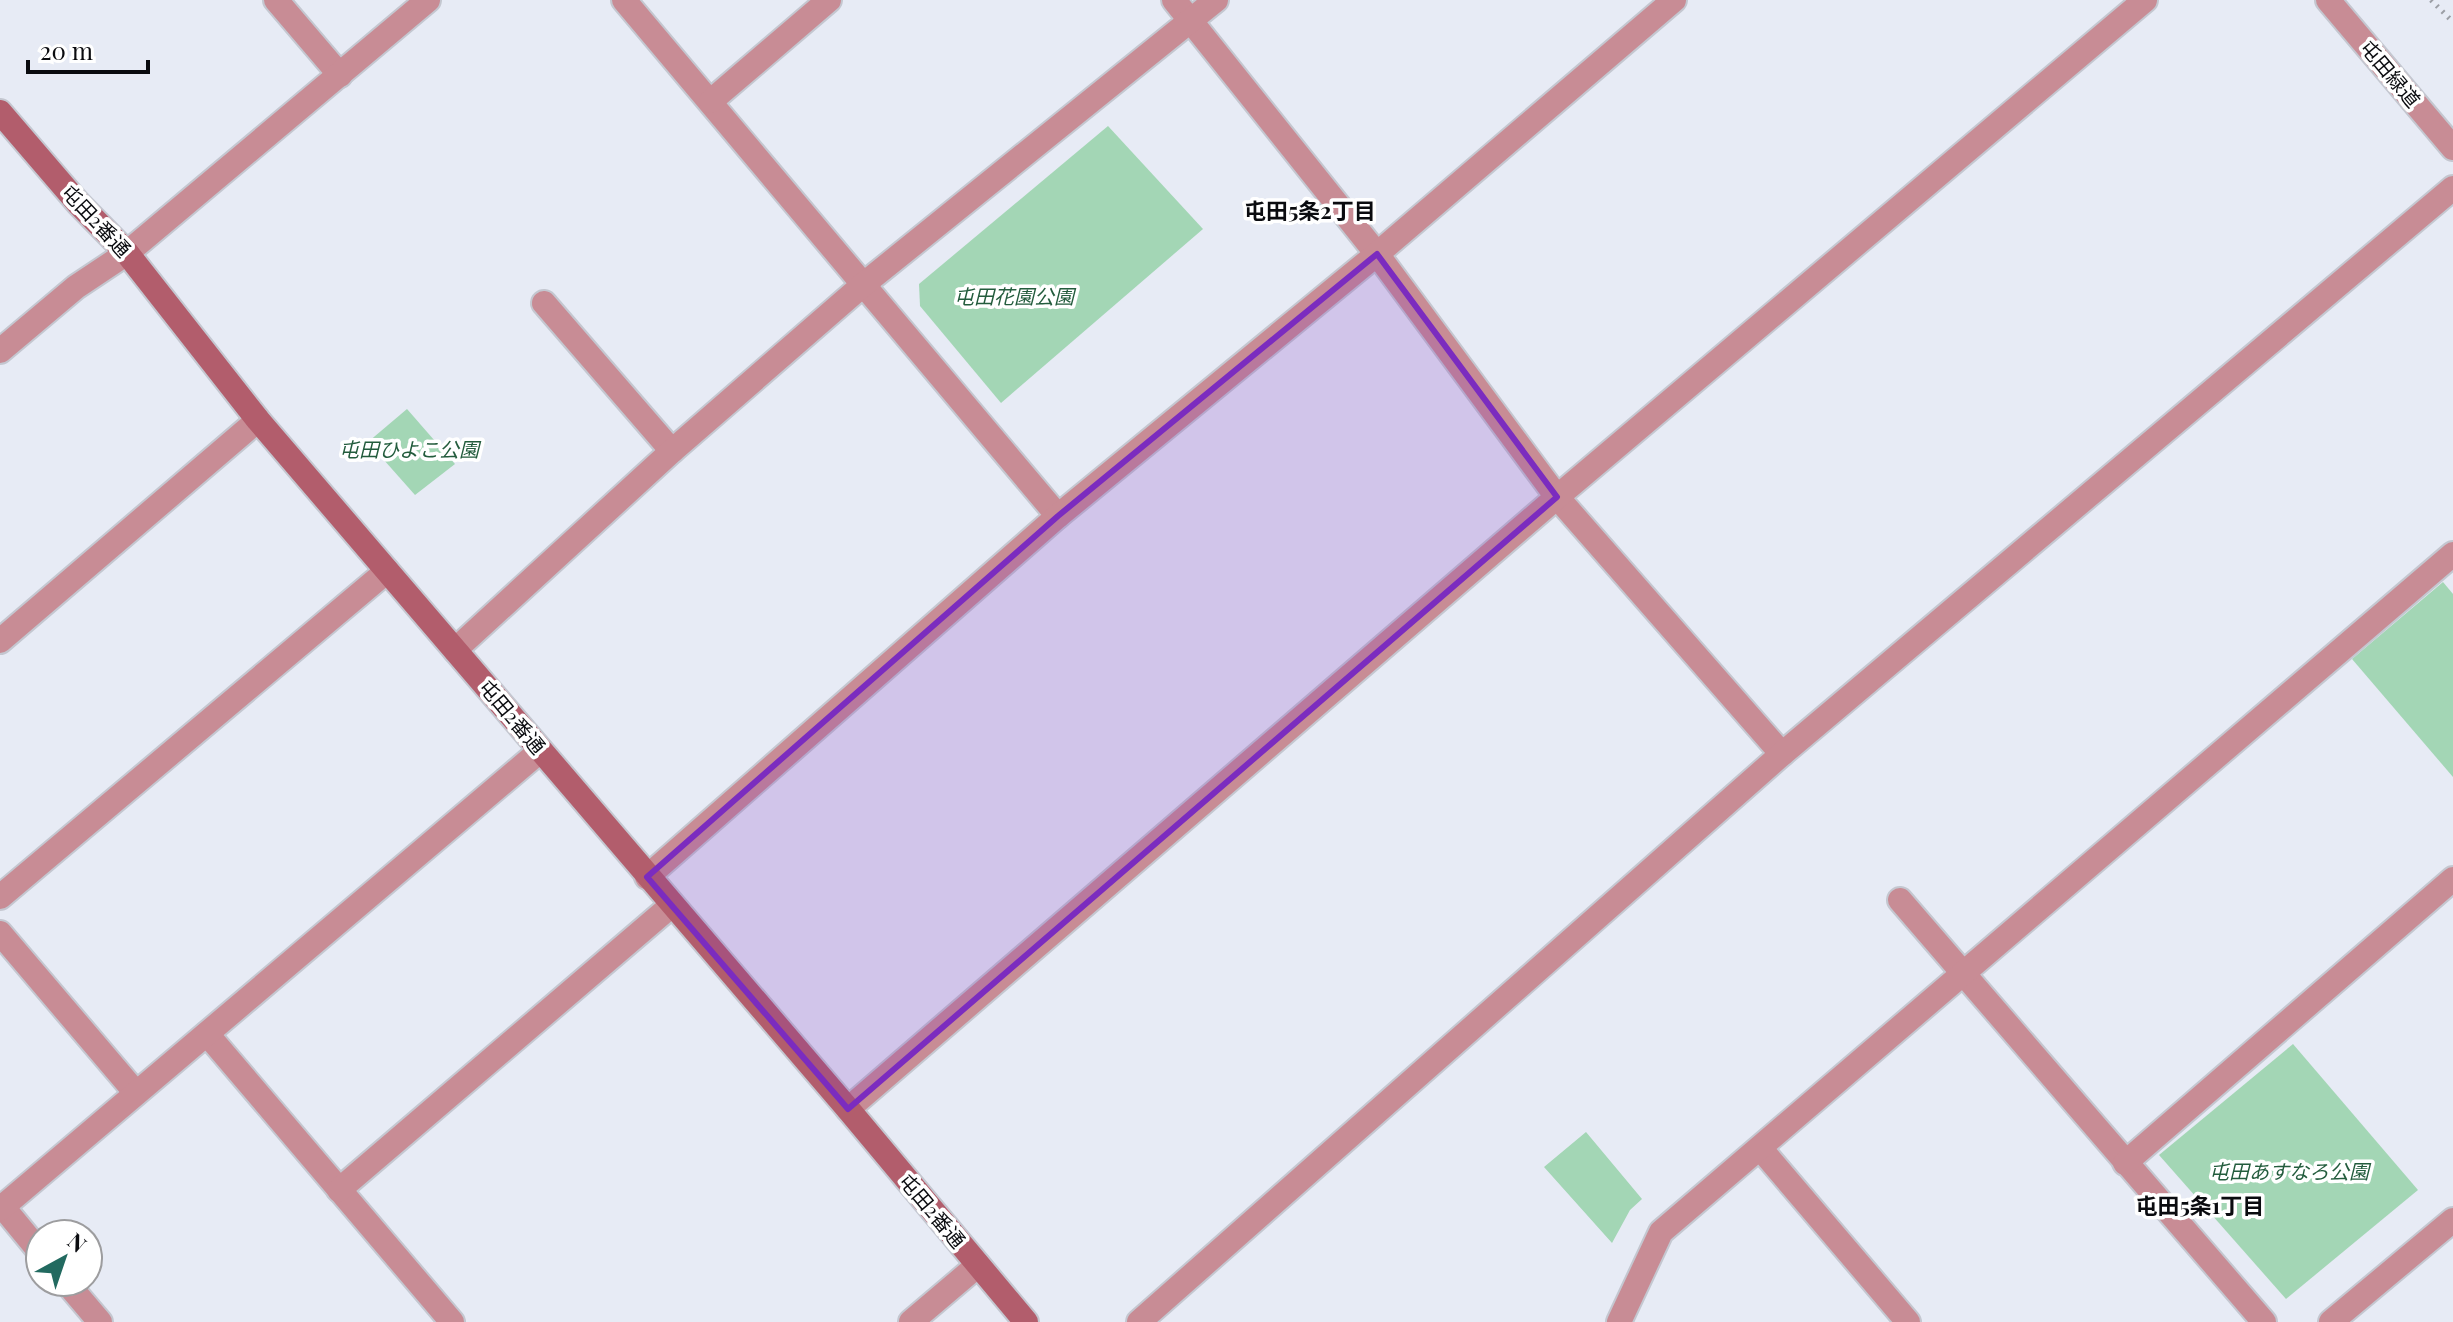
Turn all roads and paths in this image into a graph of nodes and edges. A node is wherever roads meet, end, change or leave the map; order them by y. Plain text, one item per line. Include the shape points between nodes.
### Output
1 (276, 0) edge
2 (428, 0) edge
3 (624, 0) edge
4 (829, 0) edge
5 (1174, 0) edge
6 (1216, 0) edge
7 (1674, 0) edge
8 (2145, 0) edge
9 (2328, 0) edge
10 (2431, 0) edge
11 (1192, 21) junction
12 (2453, 22) edge
13 (340, 75) junction
14 (711, 101) junction
15 (0, 112) edge
16 (2453, 148) edge
17 (2453, 188) edge
18 (127, 253) junction
19 (1377, 254) junction
20 (864, 284) junction
21 (544, 303) dead end
22 (0, 351) edge
23 (258, 420) junction
24 (672, 451) junction
25 (1557, 497) junction
26 (1058, 516) junction
27 (2453, 554) edge
28 (387, 571) junction
29 (0, 641) edge
30 (455, 650) junction
31 (540, 751) junction
32 (1782, 754) junction
33 (647, 877) junction
34 (2453, 879) edge
35 (0, 897) edge
36 (1900, 900) dead end
37 (672, 905) junction
38 (0, 933) edge
39 (1961, 974) junction
40 (207, 1034) junction
41 (136, 1093) junction
42 (848, 1109) junction
43 (1760, 1148) junction
44 (2125, 1163) junction
45 (339, 1190) junction
46 (1, 1208) edge
47 (2453, 1220) edge
48 (24, 1234) edge
49 (978, 1265) junction
50 (80, 1298) edge
51 (100, 1322) edge
52 (452, 1322) edge
53 (911, 1322) edge
54 (1026, 1322) edge
55 (1139, 1322) edge
56 (1619, 1322) edge
57 (1908, 1322) edge
58 (2264, 1322) edge
59 (2331, 1322) edge

1 - 13 street
2 - 13 street
3 - 14 street
4 - 14 street
5 - 11 street
6 - 11 street
7 - 19 street
8 - 25 street
9 - 16 street, 屯田緑道
10 - 12 path
11 - 19 street
11 - 20 street
13 - 18 street
14 - 20 street
15 - 18 street, 屯田2番通
17 - 32 street
18 - 22 street via 76,287
18 - 23 street, 屯田2番通
19 - 25 street
19 - 26 street
20 - 24 street
20 - 26 street
21 - 24 street
23 - 28 street, 屯田2番通
23 - 29 street
24 - 30 street
25 - 32 street
25 - 42 street
26 - 33 street
27 - 39 street
28 - 30 street, 屯田2番通
28 - 35 street
30 - 31 street, 屯田2番通
31 - 33 street, 屯田2番通
31 - 40 street
32 - 55 street
33 - 37 street, 屯田2番通
34 - 44 street
36 - 39 street
37 - 42 street, 屯田2番通
37 - 45 street
38 - 41 street
39 - 43 street
39 - 44 street
40 - 41 street
40 - 45 street
41 - 46 street
42 - 49 street, 屯田2番通
43 - 56 street via 1661,1232
43 - 57 street
44 - 58 street
45 - 52 street
46 - 48 street
47 - 59 street
49 - 53 street
49 - 54 street, 屯田2番通
50 - 51 street

